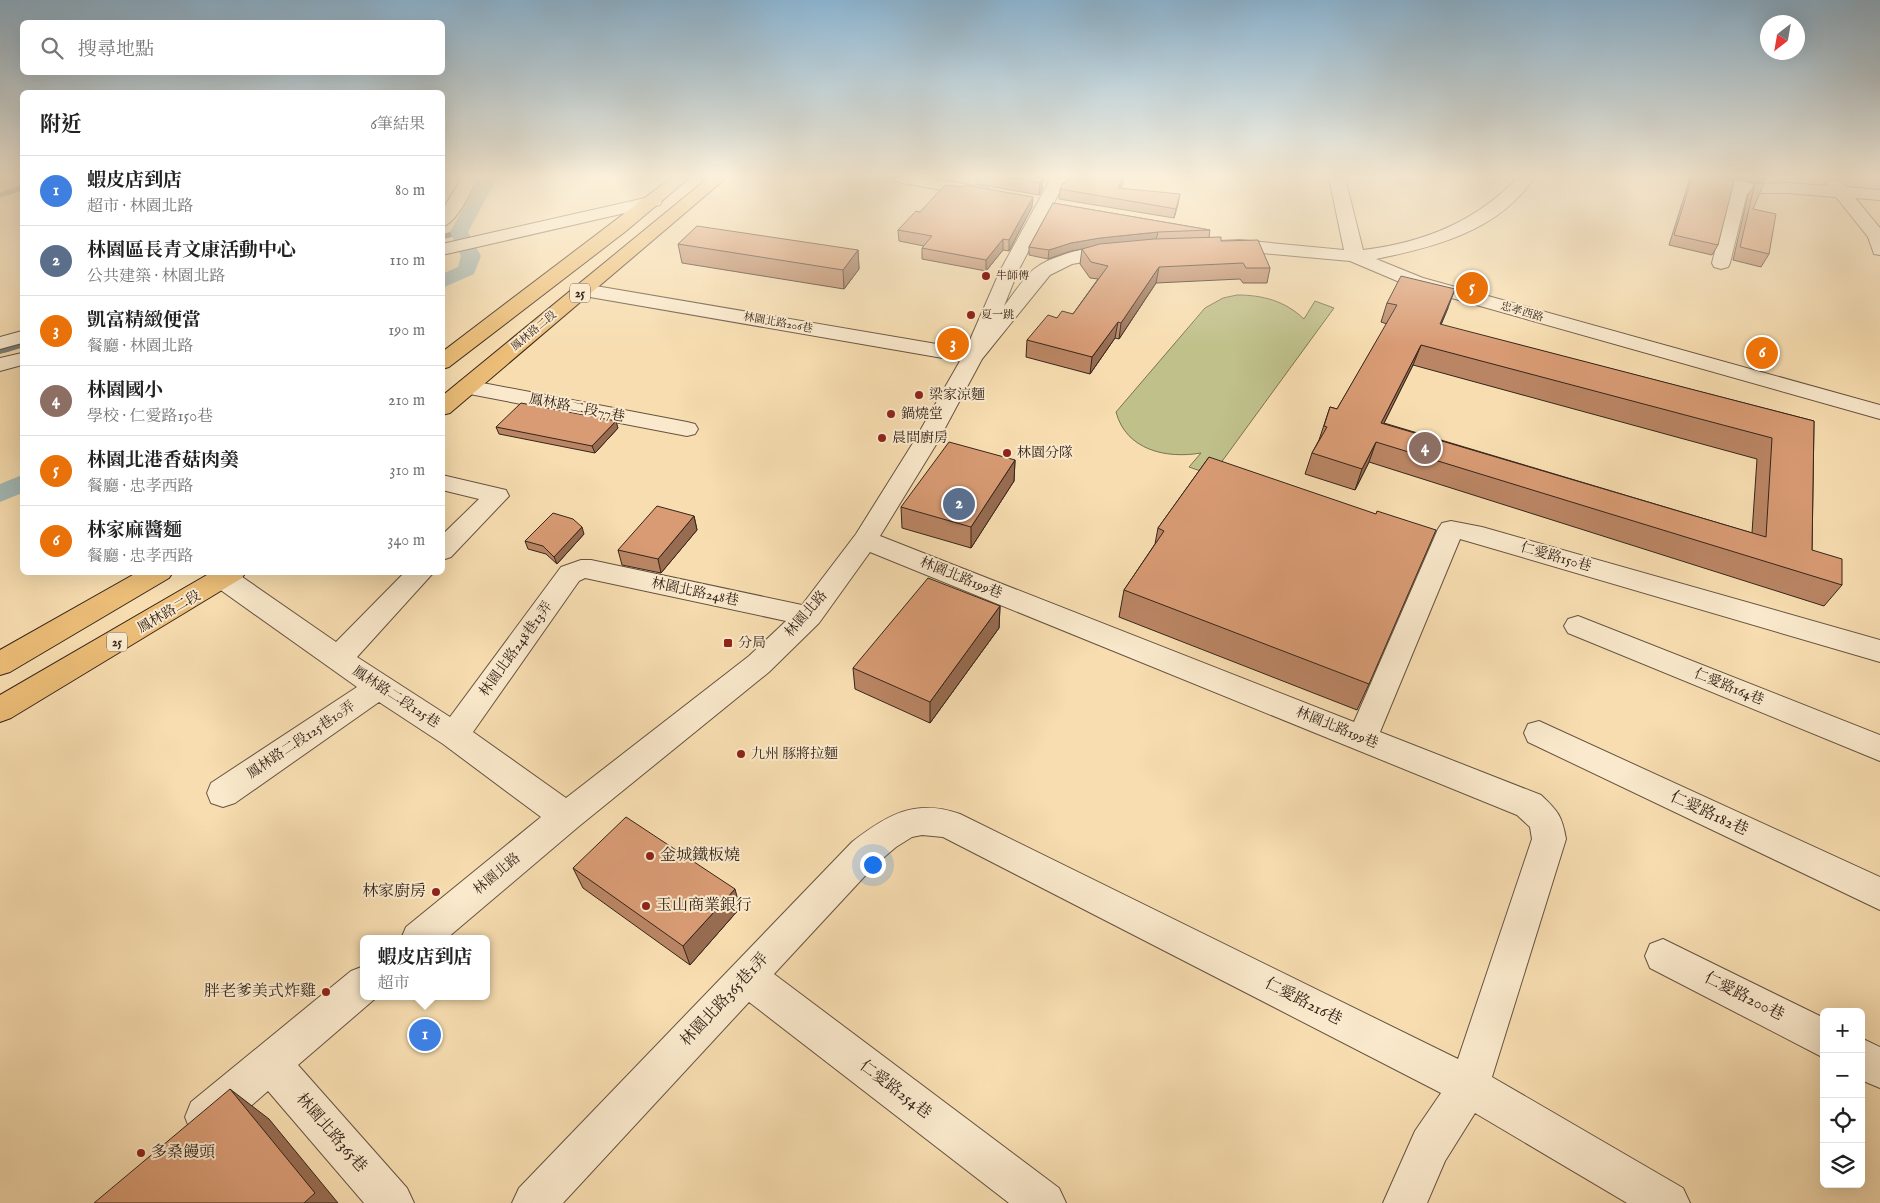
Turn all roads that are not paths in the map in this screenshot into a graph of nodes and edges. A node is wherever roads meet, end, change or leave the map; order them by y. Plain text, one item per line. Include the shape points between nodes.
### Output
1 (511, 234) edge
2 (611, 234) edge
3 (651, 234) edge
4 (1028, 234) edge
5 (1350, 234) edge
6 (1452, 234) edge
7 (1728, 234) edge
8 (1875, 234) edge
9 (1211, 239) edge
10 (455, 247) edge
11 (1134, 249) edge
12 (1880, 250) edge
13 (1355, 257) junction
14 (1721, 262) dead end
15 (584, 290) junction
16 (20, 338) edge
17 (0, 343) edge
18 (973, 357) junction
19 (20, 360) edge
20 (445, 361) edge
21 (0, 365) edge
22 (467, 387) junction
23 (445, 405) edge
24 (1880, 412) edge
25 (687, 429) dead end
26 (445, 483) edge
27 (865, 540) junction
28 (445, 548) edge
29 (580, 569) joint
30 (155, 575) edge
31 (418, 575) edge
32 (229, 576) edge
33 (809, 616) junction
34 (1578, 626) dead end
35 (1880, 650) edge
36 (338, 658) junction
37 (0, 664) edge
38 (379, 687) junction
39 (0, 710) edge
40 (1539, 733) dead end
41 (454, 735) junction
42 (1362, 738) junction
43 (1880, 748) edge
44 (223, 793) dead end
45 (566, 817) junction
46 (929, 820) joint
47 (1880, 894) edge
48 (424, 935) edge
49 (1663, 956) dead end
50 (747, 977) junction
51 (360, 987) edge
52 (1820, 1037) edge
53 (1865, 1060) edge
54 (270, 1062) junction
55 (1880, 1068) edge
56 (1469, 1086) junction
57 (181, 1139) edge
58 (392, 1203) edge
59 (534, 1203) edge
60 (1044, 1203) edge
61 (1404, 1203) edge
62 (1668, 1203) edge

1 - 10 street
2 - 20 main road, 25
3 - 15 main road, 鳳林路二段 / 25
4 - 18 street, 林園北路 via 1009,270
5 - 13 street
6 - 13 street via 1400,250
7 - 14 street
8 - 12 street
9 - 13 street, 忠孝西路
11 - 18 street via 1066,260 1043,271
13 - 24 street, 忠孝西路 via 1416,282
15 - 18 street, 林園北路206巷
15 - 22 main road, 鳳林路二段 / 25
16 - 17 street
18 - 27 street, 林園北路
19 - 21 street
22 - 23 main road, 鳳林路二段 / 25
22 - 25 street, 鳳林路二段77巷
26 - 28 street via 497,496
27 - 33 street, 林園北路
27 - 42 street, 林園北路199巷
29 - 33 street, 林園北路248巷
29 - 41 street, 林園北路248巷13弄 via 570,574
30 - 37 main road
31 - 36 street
32 - 36 street, 鳳林路二段125巷
32 - 39 main road, 鳳林路二段 / 25
33 - 45 street, 林園北路 via 759,664
34 - 43 street, 仁愛路164巷
35 - 42 street, 仁愛路150巷 via 1451,529
36 - 38 street, 鳳林路二段125巷
38 - 41 street, 鳳林路二段125巷
38 - 44 street, 鳳林路二段125巷10弄
40 - 47 street, 仁愛路182巷
41 - 45 street, 鳳林路二段125巷
42 - 56 street, 林園北路199巷 via 1529,805 1546,821 1549,839
45 - 48 street, 林園北路
46 - 50 street, 林園北路365巷1弄 via 908,822 864,853
46 - 56 street, 仁愛路216巷 via 948,824
49 - 52 street, 仁愛路200巷
50 - 59 street, 林園北路365巷1弄
50 - 60 street, 仁愛路254巷
51 - 54 street
53 - 55 street
54 - 57 street
54 - 58 street, 林園北路365巷
56 - 61 street, 林園北路199巷 via 1430,1146
56 - 62 street, 仁愛路216巷

